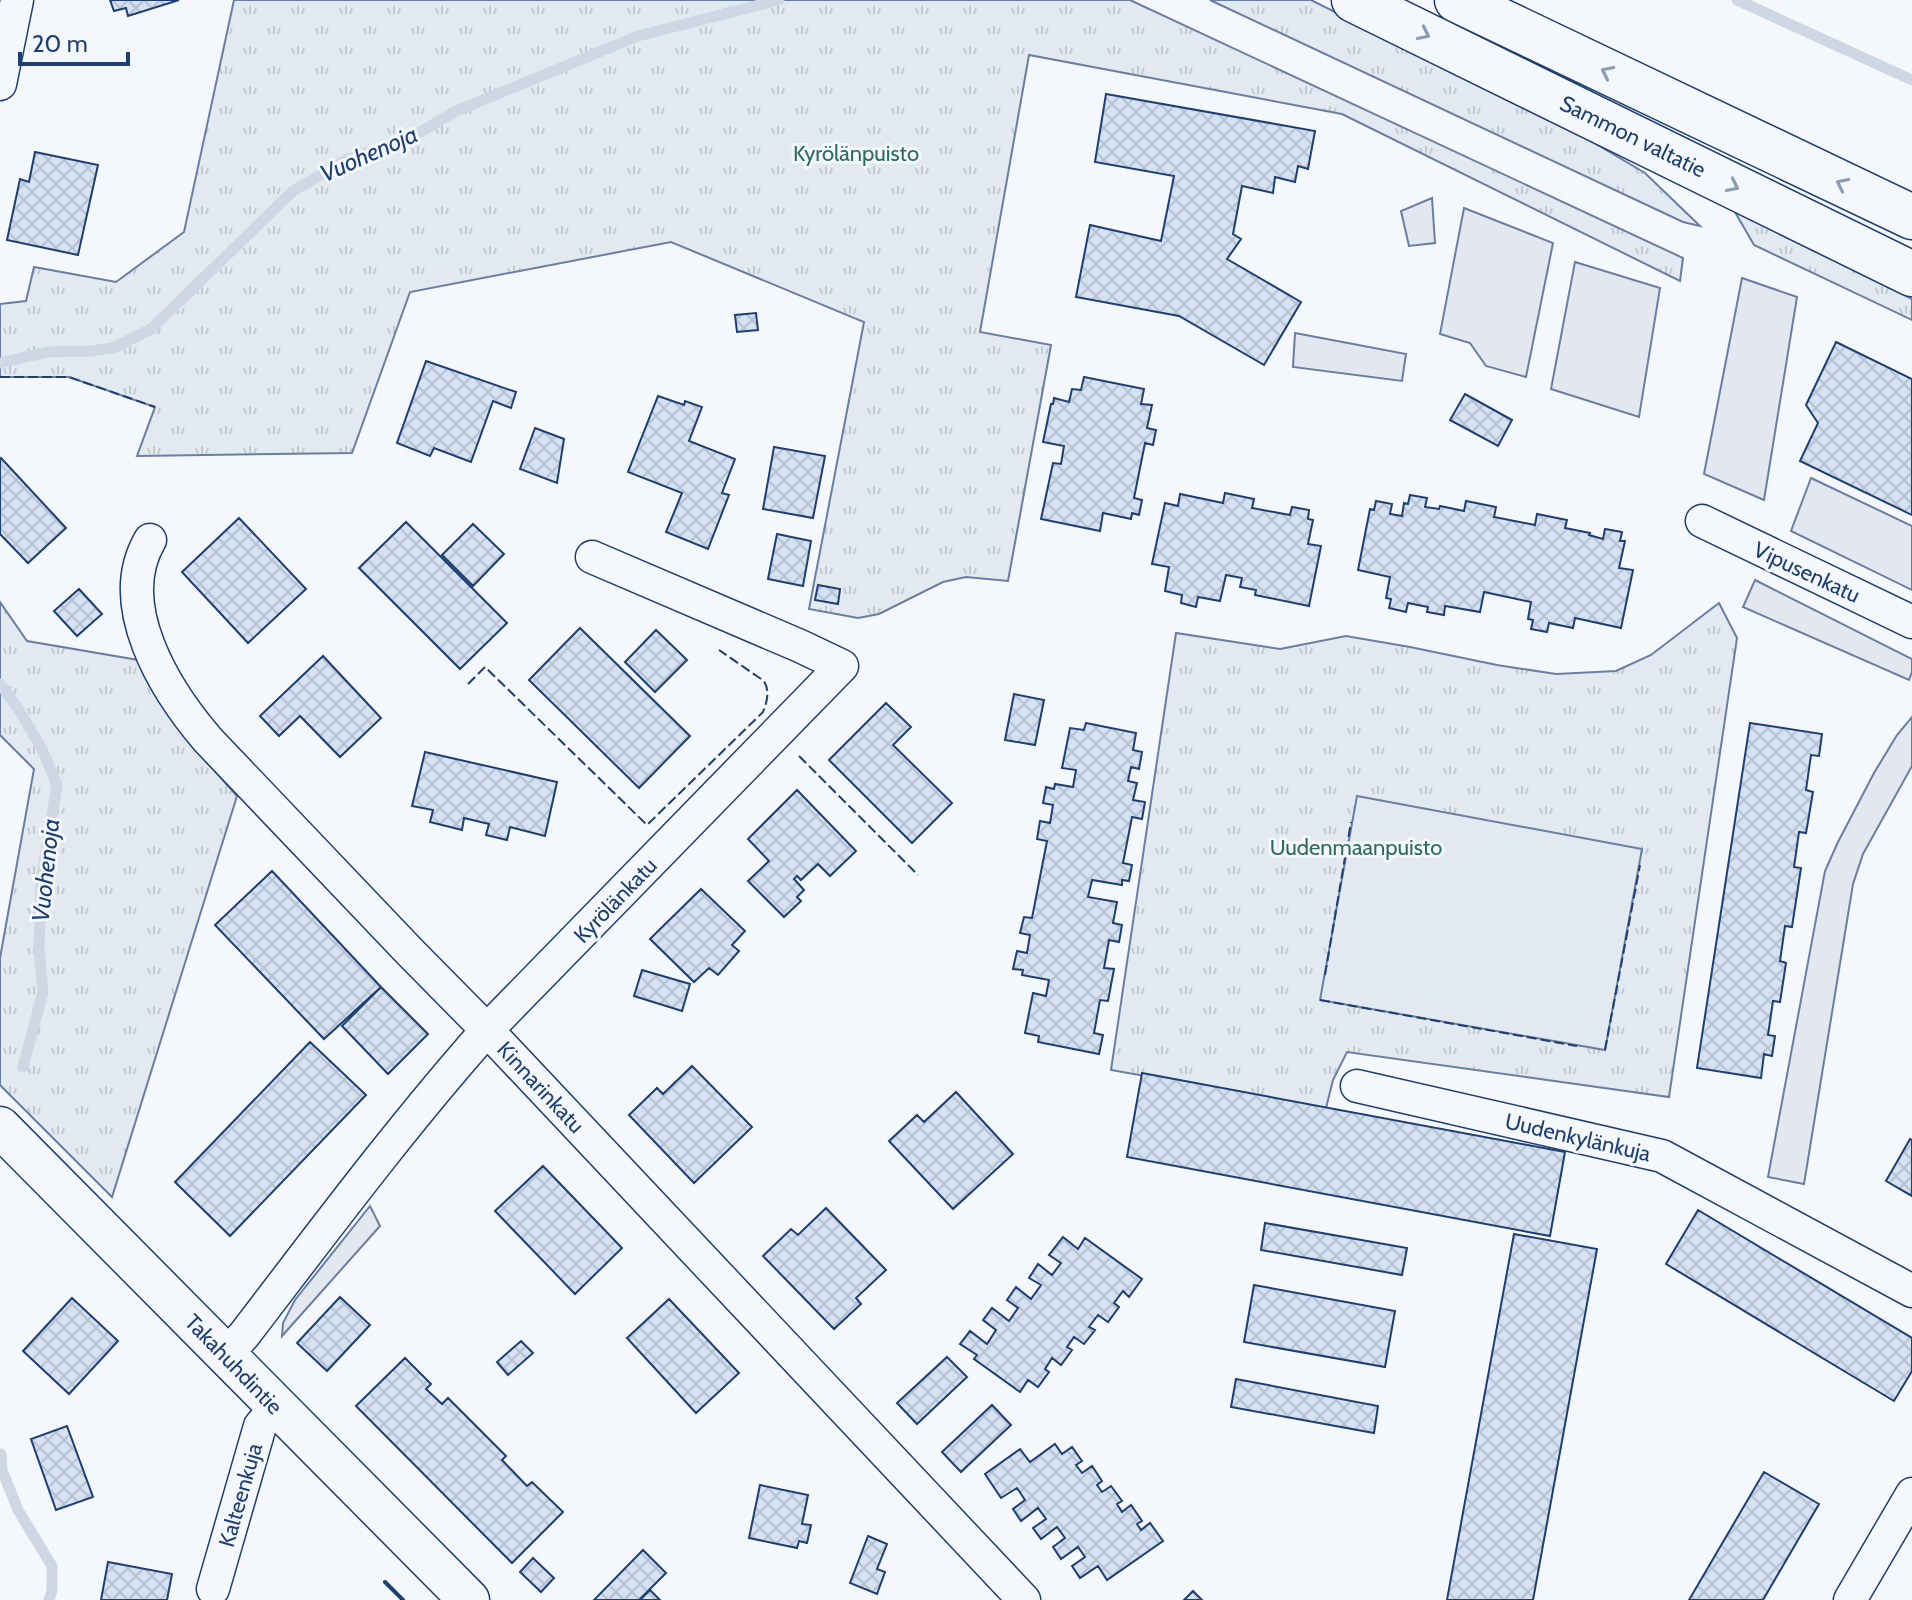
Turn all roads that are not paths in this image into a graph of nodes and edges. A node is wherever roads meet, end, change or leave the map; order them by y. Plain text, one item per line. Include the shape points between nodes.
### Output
1 (17, 0) edge
2 (1354, 0) edge
3 (1457, 0) edge
4 (0, 84) edge
5 (1912, 217) edge
6 (1912, 274) edge
7 (1702, 521) dead end
8 (150, 540) dead end
9 (592, 557) dead end
10 (1912, 622) edge
11 (487, 1030) junction
12 (1357, 1086) dead end
13 (0, 1127) edge
14 (1912, 1291) edge
15 (226, 1355) junction
16 (276, 1407) junction
17 (1912, 1494) edge
18 (213, 1589) dead end
19 (469, 1600) edge
20 (1024, 1600) edge
21 (1850, 1600) edge

1 - 4 street
2 -> 6 main road, Sammon valtatie
5 -> 3 main road
7 - 10 street, Vipusenkatu
8 - 11 street, Kinnarinkatu via 139,564 138,609 160,671 190,719
9 - 11 street, Kyrölänkatu via 842,666
11 - 15 street, Kyrölänkatu
11 - 20 street, Kinnarinkatu
12 - 14 street, Uudenkylänkuja via 1662,1156
13 - 15 street, Takahuhdintie
15 - 16 street, Takahuhdintie
16 - 18 street, Kalteenkuja via 260,1426
16 - 19 street, Takahuhdintie
17 - 21 street

